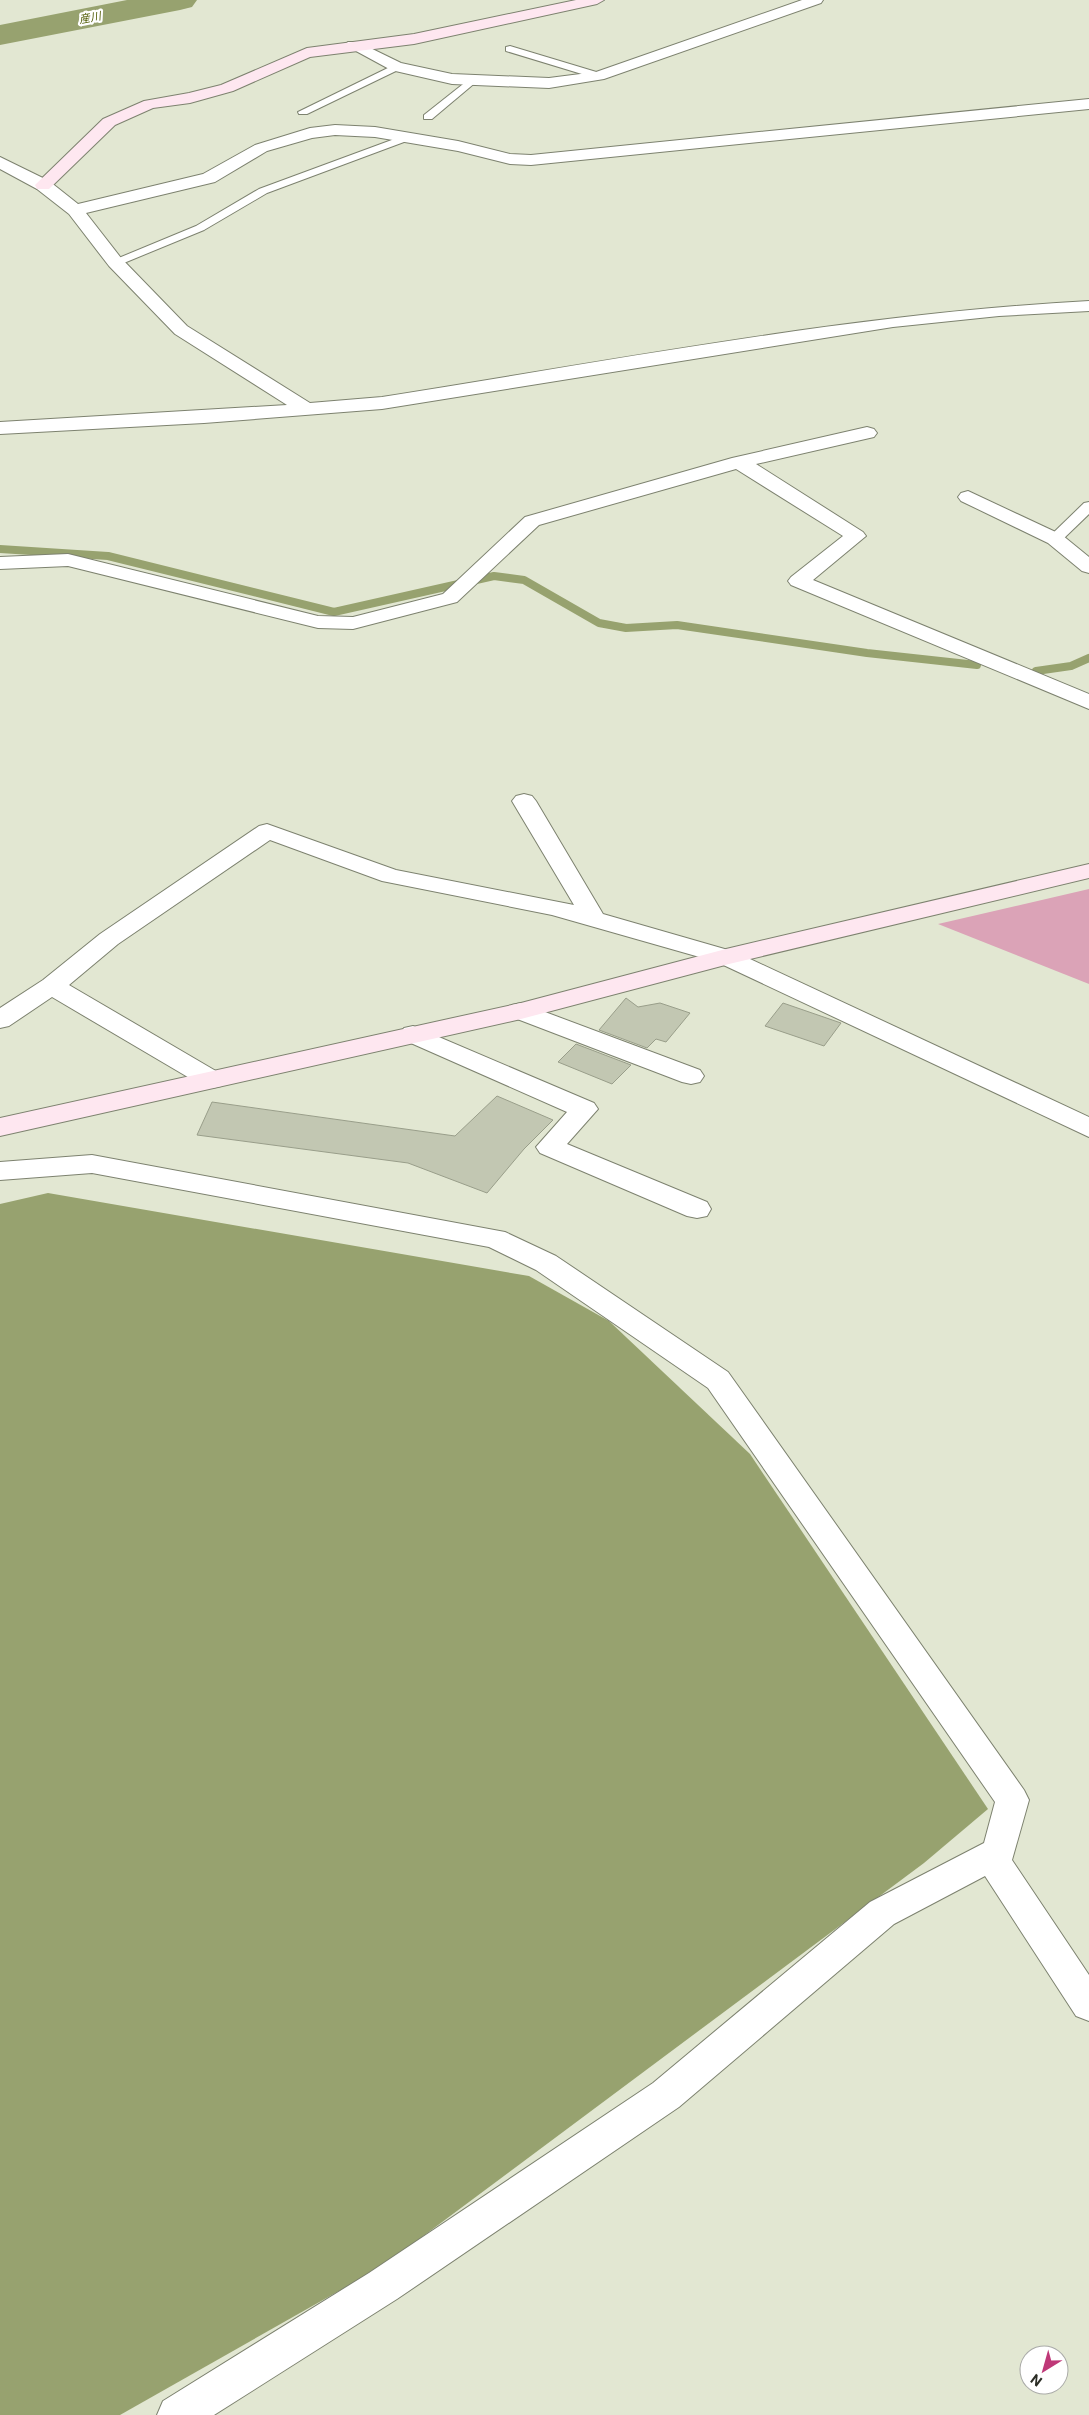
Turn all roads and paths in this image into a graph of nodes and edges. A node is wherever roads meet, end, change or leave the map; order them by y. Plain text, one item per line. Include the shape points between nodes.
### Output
1 (596, 0) edge
2 (816, 0) edge
3 (353, 45) junction
4 (510, 49) dead end
5 (396, 67) junction
6 (599, 76) junction
7 (472, 80) junction
8 (1089, 104) edge
9 (303, 112) dead end
10 (428, 117) dead end
11 (408, 138) junction
12 (0, 162) edge
13 (43, 186) junction
14 (74, 210) junction
15 (115, 262) junction
16 (1089, 306) edge
17 (307, 409) junction
18 (0, 428) edge
19 (867, 433) dead end
20 (739, 462) junction
21 (968, 497) dead end
22 (1089, 506) edge
23 (1055, 539) junction
24 (0, 562) edge
25 (1089, 567) edge
26 (1089, 702) edge
27 (524, 801) dead end
28 (1089, 871) edge
29 (594, 919) junction
30 (726, 957) junction
31 (52, 986) junction
32 (521, 1011) junction
33 (0, 1020) edge
34 (413, 1034) junction
35 (691, 1076) dead end
36 (212, 1080) junction
37 (0, 1127) edge
38 (1089, 1128) edge
39 (0, 1171) edge
40 (697, 1208) dead end
41 (991, 1857) junction
42 (1089, 2005) edge
43 (177, 2415) edge

1 - 3 street via 414,38
2 - 6 street
3 - 5 street
3 - 13 street via 307,52 227,88 150,104 123,114 109,122
4 - 6 lane
5 - 7 street
5 - 9 lane
6 - 7 street via 549,83
7 - 10 lane
8 - 11 street via 545,160 510,159
11 - 14 street via 375,132 335,130 310,133 260,148 209,178
11 - 15 lane via 263,191 200,228
12 - 13 street
13 - 14 street
14 - 15 street
15 - 17 street via 181,330
16 - 17 street via 893,322 382,403
17 - 18 street
19 - 20 street
20 - 24 street via 532,521 450,598 353,623 318,622 68,560
20 - 26 street via 856,536 798,581
21 - 23 street
22 - 23 lane
23 - 25 street
27 - 29 street
28 - 30 street
29 - 30 street
29 - 31 street via 556,908 390,876 267,831 109,939
30 - 32 street
30 - 38 street
31 - 33 street
31 - 36 street
32 - 34 street
32 - 35 street
34 - 36 street
34 - 40 street via 585,1109 549,1147
36 - 37 street
39 - 41 street via 92,1164 495,1239 546,1263 710,1374 718,1380 1012,1800 999,1852
41 - 42 street
41 - 43 street via 882,1913 666,2095 383,2286

